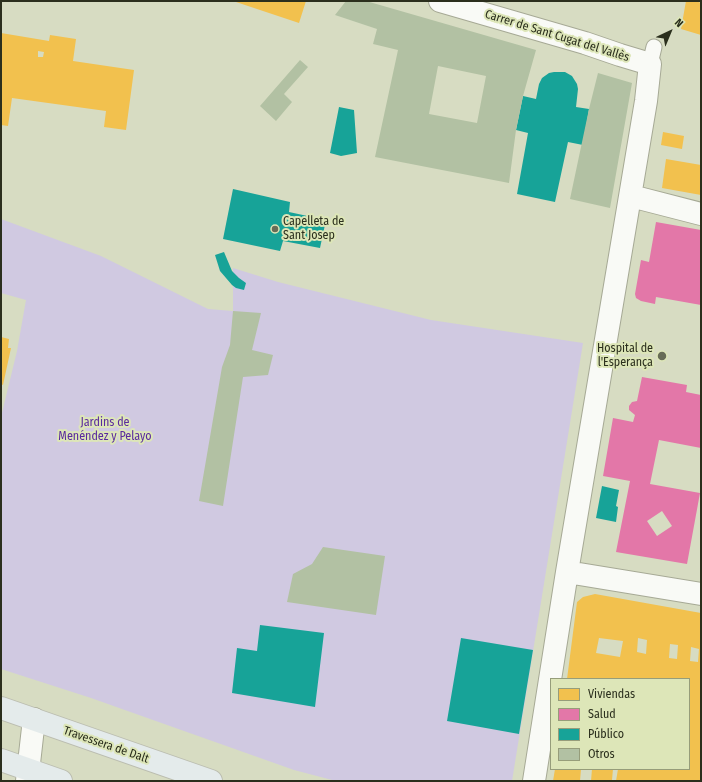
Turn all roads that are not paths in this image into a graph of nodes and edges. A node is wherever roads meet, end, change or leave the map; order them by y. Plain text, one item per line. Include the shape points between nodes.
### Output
1 (440, 1) edge
2 (631, 196) junction
3 (701, 214) edge
4 (567, 572) junction
5 (701, 594) edge
6 (550, 678) edge
7 (550, 680) edge
8 (1, 708) edge
9 (34, 719) junction
10 (1, 760) edge
11 (28, 775) edge
12 (62, 781) edge
13 (211, 781) edge
14 (534, 781) edge

1 - 2 street, Carrer de Sant Cugat del Vallès via 620,55 652,56
2 - 3 street
2 - 4 street
4 - 5 street
4 - 6 street
7 - 14 street
8 - 9 main road, Travessera de Dalt
9 - 11 street
9 - 13 main road, Travessera de Dalt
10 - 11 main road
11 - 12 main road

